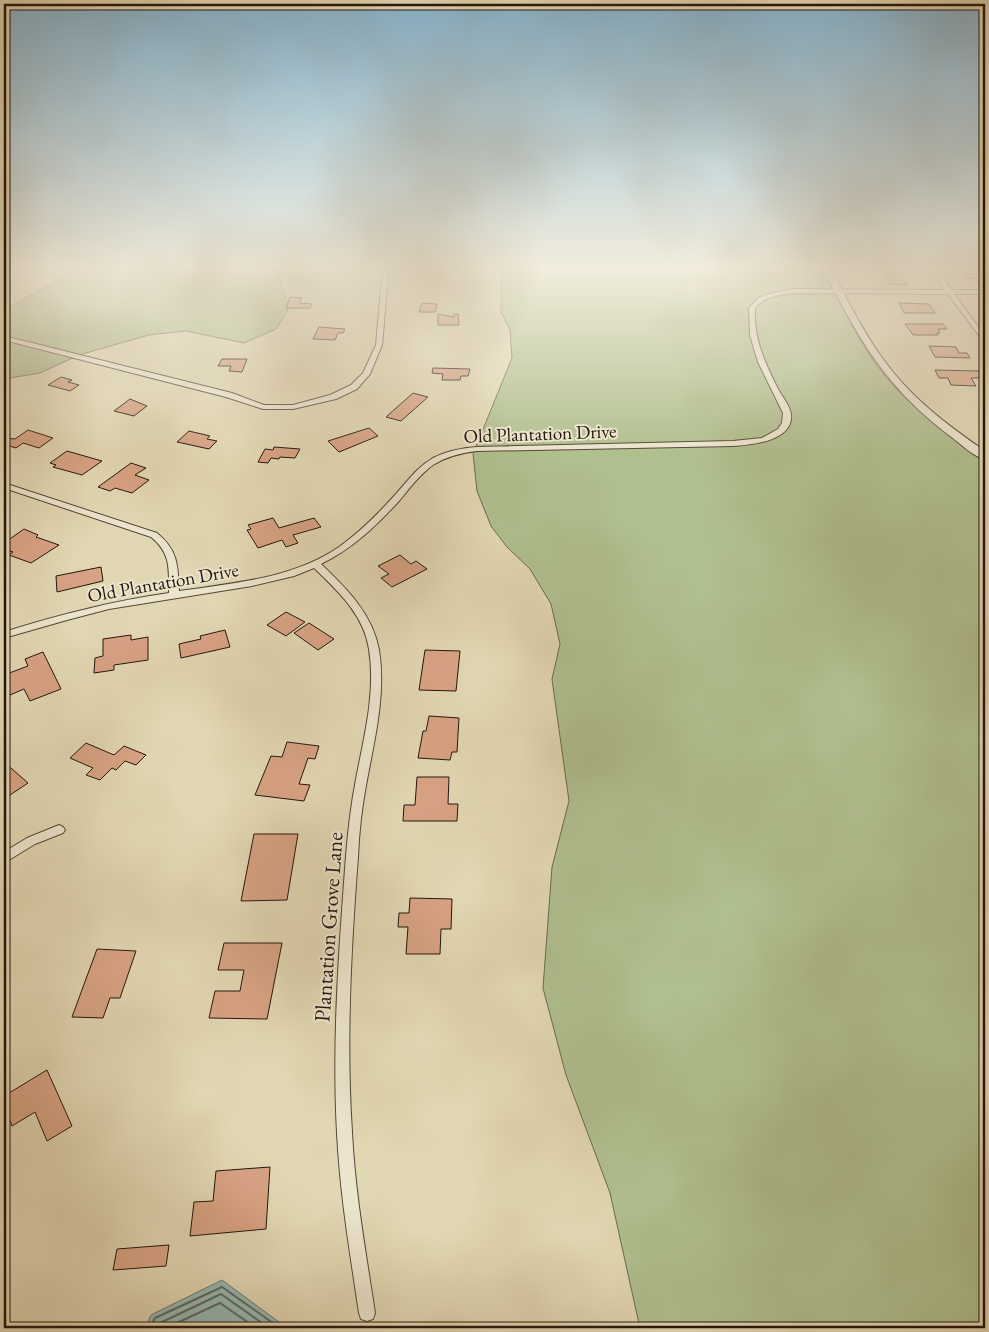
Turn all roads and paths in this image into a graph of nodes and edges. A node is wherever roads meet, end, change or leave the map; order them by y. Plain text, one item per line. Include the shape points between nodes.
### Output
1 (382, 328) edge
2 (755, 328) edge
3 (860, 328) edge
4 (976, 328) edge
5 (4, 338) edge
6 (985, 340) edge
7 (985, 456) edge
8 (4, 485) edge
9 (316, 564) junction
10 (174, 594) junction
11 (4, 635) edge
12 (59, 830) dead end
13 (4, 858) edge
14 (367, 1313) dead end

1 - 5 street via 379,345 366,374 344,392 306,406 263,407 229,395
2 - 9 street, Old Plantation Drive via 757,348 787,413 786,425 777,434 758,441 724,444 486,449 452,453 424,468 352,542
3 - 7 street via 893,379 924,410
4 - 6 street
8 - 10 street via 154,535 168,546 172,554
9 - 10 street, Old Plantation Drive via 275,578
9 - 14 street, Plantation Grove Lane via 357,608 367,626 376,660 368,745 358,801 342,1012 346,1161
10 - 11 street, Old Plantation Drive via 73,614
12 - 13 street via 31,841

